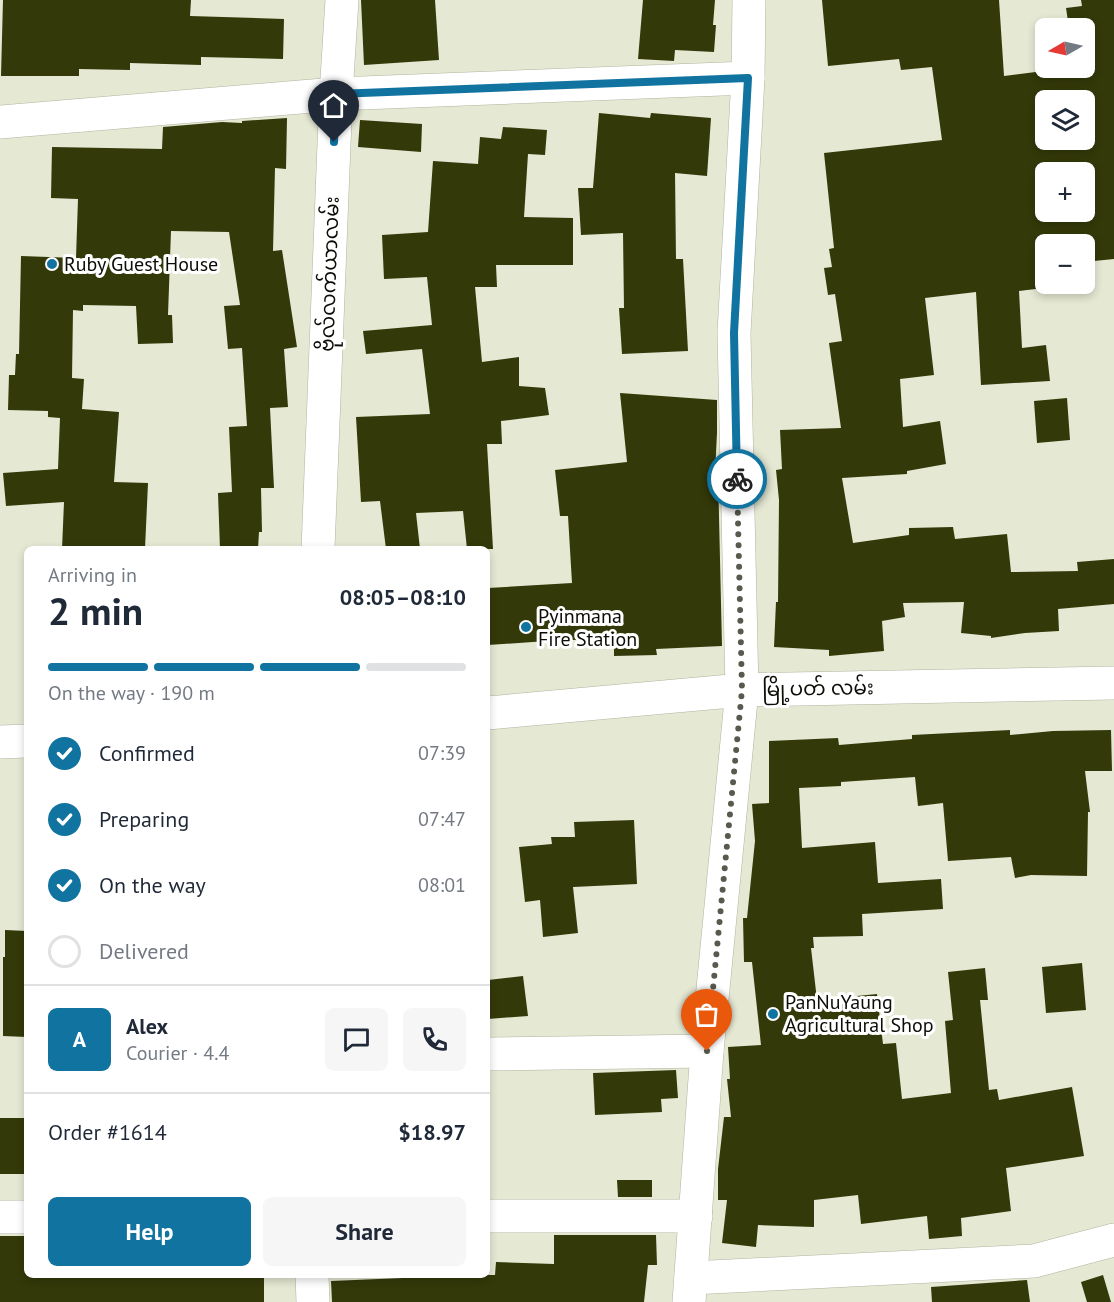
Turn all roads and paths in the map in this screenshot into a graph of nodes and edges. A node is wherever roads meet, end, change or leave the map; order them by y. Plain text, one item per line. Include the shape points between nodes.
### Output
1 (342, 0) edge
2 (749, 0) edge
3 (748, 78) junction
4 (336, 94) junction
5 (0, 122) edge
6 (318, 546) edge
7 (1114, 683) edge
8 (742, 690) junction
9 (490, 713) edge
10 (24, 741) edge
11 (0, 742) edge
12 (707, 1051) junction
13 (490, 1054) edge
14 (490, 1216) edge
15 (696, 1216) junction
16 (0, 1217) edge
17 (24, 1217) edge
18 (1114, 1240) edge
19 (312, 1278) edge
20 (690, 1290) edge
21 (313, 1302) edge

1 - 4 street, ဗိုလ်လက်ယာလမ်း
2 - 3 street
3 - 4 street
3 - 8 street via 734,333
4 - 5 street
4 - 6 street, ဗိုလ်လက်ယာလမ်း
7 - 8 street, မြို့ပတ် လမ်း
8 - 9 street, မြို့ပတ် လမ်း
8 - 12 street
10 - 11 street
12 - 13 street
12 - 15 street
14 - 15 street
15 - 20 street
16 - 17 street
18 - 20 street via 1034,1261
19 - 21 street

